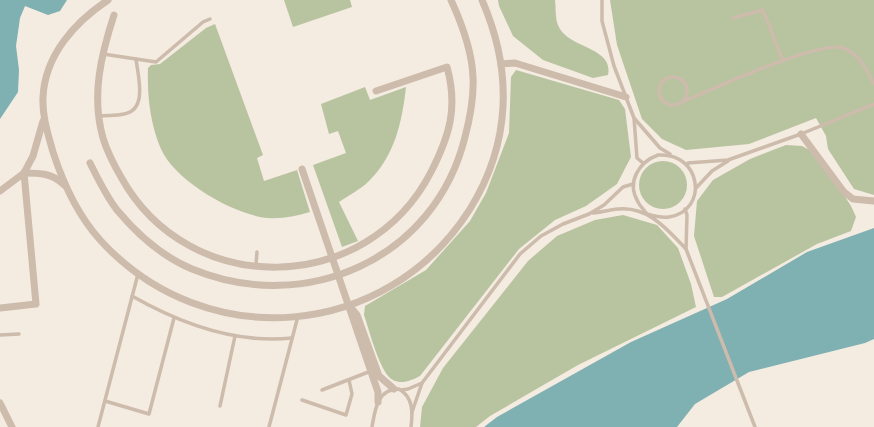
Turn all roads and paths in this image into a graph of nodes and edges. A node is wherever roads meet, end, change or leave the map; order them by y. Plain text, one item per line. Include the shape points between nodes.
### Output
1 (108, 0) edge
2 (451, 0) edge
3 (482, 0) edge
4 (602, 0) edge
5 (114, 15) dead end
6 (733, 18) dead end
7 (210, 19) dead end
8 (102, 54) junction
9 (136, 59) junction
10 (783, 61) junction
11 (501, 64) junction
12 (874, 84) edge
13 (376, 91) dead end
14 (626, 98) junction
15 (682, 102) junction
16 (874, 104) edge
17 (99, 116) junction
18 (45, 117) junction
19 (634, 118) junction
20 (802, 134) junction
21 (675, 156) junction
22 (728, 160) junction
23 (643, 162) junction
24 (90, 163) dead end
25 (688, 165) junction
26 (302, 169) dead end
27 (24, 173) junction
28 (633, 184) junction
29 (696, 188) junction
30 (69, 190) junction
31 (0, 191) edge
32 (874, 201) edge
33 (685, 209) junction
34 (590, 214) junction
35 (647, 214) junction
36 (686, 249) junction
37 (257, 252) dead end
38 (333, 258) junction
39 (256, 265) junction
40 (138, 274) junction
41 (339, 276) junction
42 (132, 296) junction
43 (349, 306) junction
44 (0, 308) edge
45 (298, 316) junction
46 (174, 318) junction
47 (19, 334) dead end
48 (0, 335) edge
49 (235, 336) junction
50 (292, 338) junction
51 (371, 371) junction
52 (348, 380) junction
53 (422, 383) junction
54 (398, 389) junction
55 (322, 390) dead end
56 (302, 400) dead end
57 (105, 401) junction
58 (378, 402) junction
59 (0, 403) edge
60 (220, 406) dead end
61 (412, 412) junction
62 (12, 427) edge
63 (98, 427) edge
64 (269, 427) edge
65 (372, 427) edge
66 (411, 427) edge
67 (755, 427) edge

1 - 18 street via 83,18 61,44 49,67 43,97
2 - 41 street via 468,46 473,77 470,117 452,176 432,210 411,231 386,252
3 - 11 street via 492,24
4 - 14 lane via 602,21
5 - 8 street
6 - 10 lane via 763,10
7 - 9 lane via 203,22 156,62
8 - 9 lane
8 - 17 street via 97,94
9 - 17 lane via 140,92 138,106 125,114
10 - 12 lane via 823,48 843,47 858,57
10 - 15 lane
11 - 14 street via 514,63
11 - 43 street via 505,95 501,128 480,193 465,217 432,256 409,275
13 - 38 street via 447,67 452,88 452,117 447,137 416,198 372,239 352,251
14 - 19 lane
15 - 15 lane via 670,104 662,99 659,90 666,78 676,77 684,82 687,94
16 - 20 lane
17 - 39 street via 103,138 129,192 163,228 187,245 206,254 229,262
18 - 27 street via 33,156
18 - 30 street via 57,166
19 - 21 lane via 660,148
19 - 23 lane via 637,158
20 - 22 lane
20 - 32 street via 844,192 853,198
21 - 23 lane via 658,155
21 - 25 lane
22 - 25 lane
22 - 29 lane via 712,171
23 - 28 lane
24 - 41 street via 116,209 162,252 191,269 222,280 253,285 314,283
25 - 29 lane via 694,176
26 - 38 street
27 - 30 street via 42,173 53,177 60,180
27 - 31 street
27 - 44 street via 36,304
28 - 34 lane via 623,187
28 - 35 lane via 638,202
29 - 33 lane
30 - 40 street via 84,218 100,240
33 - 35 lane via 669,217
33 - 36 lane
34 - 35 lane via 619,209
34 - 53 lane via 541,236 520,254
35 - 36 lane via 666,227
36 - 67 lane
37 - 39 lane
38 - 39 street via 307,264
38 - 41 street
40 - 42 lane
40 - 45 street via 153,285 216,312 249,316
41 - 43 street
42 - 46 lane
42 - 57 lane
43 - 45 street via 339,310
43 - 51 street
43 - 54 street via 356,315 379,376
45 - 50 lane
46 - 49 lane via 199,328
46 - 57 lane via 149,414
47 - 48 lane
49 - 50 lane via 275,340
49 - 60 lane
50 - 64 lane
51 - 52 lane
51 - 58 street via 378,392
52 - 55 lane
52 - 56 lane via 352,394 346,415
53 - 54 lane via 408,389
53 - 61 lane
54 - 58 lane via 384,393
54 - 61 lane via 409,397
57 - 63 lane
58 - 65 lane
59 - 62 street
61 - 66 lane

